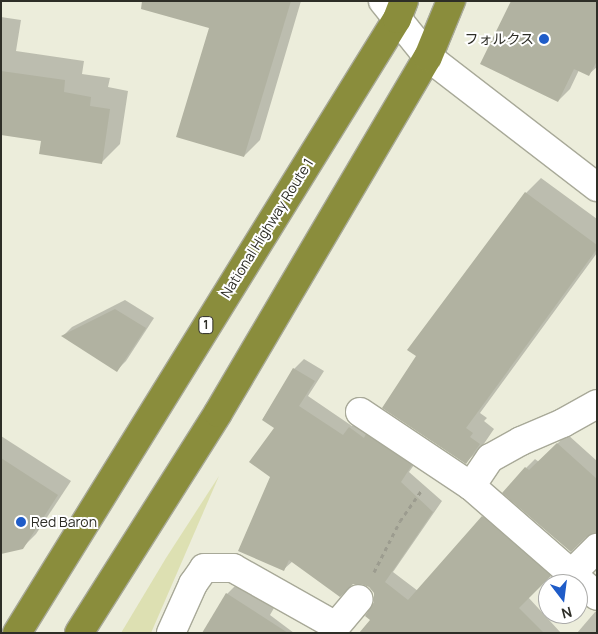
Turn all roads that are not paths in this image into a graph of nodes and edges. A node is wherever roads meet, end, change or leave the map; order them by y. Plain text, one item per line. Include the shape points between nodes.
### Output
1 (451, 1) edge
2 (395, 7) edge
3 (428, 57) junction
4 (597, 187) edge
5 (597, 404) edge
6 (360, 412) dead end
7 (471, 486) junction
8 (597, 548) edge
9 (571, 574) joint
10 (360, 599) road end
11 (17, 633) edge
12 (79, 633) edge
13 (171, 633) edge

1 - 3 highway
2 - 3 street
2 - 11 highway, National Highway Route 1 / 1
3 - 4 street
3 - 12 highway via 218,413
5 - 7 street via 490,458
6 - 7 street
7 - 9 street
8 - 9 street
10 - 13 street via 336,626 234,568 204,568 193,584

